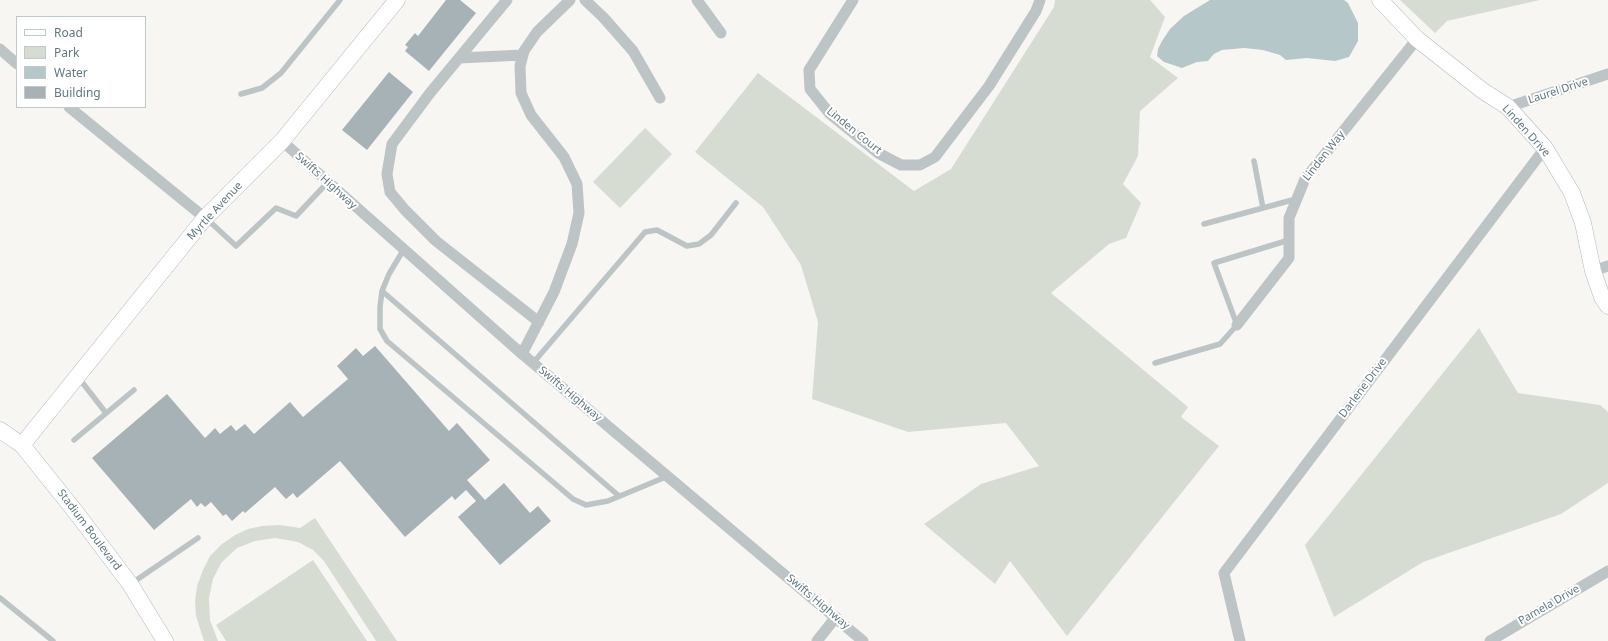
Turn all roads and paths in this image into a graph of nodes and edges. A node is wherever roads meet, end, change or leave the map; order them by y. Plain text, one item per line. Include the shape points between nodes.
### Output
1 (340, 0) edge
2 (397, 0) edge
3 (507, 0) edge
4 (570, 0) edge
5 (585, 0) edge
6 (697, 0) edge
7 (853, 0) edge
8 (1040, 0) edge
9 (1380, 0) edge
10 (721, 33) dead end
11 (1417, 39) junction
12 (0, 50) edge
13 (523, 55) junction
14 (459, 58) junction
15 (16, 63) edge
16 (1608, 74) edge
17 (242, 94) dead end
18 (660, 98) dead end
19 (1508, 107) junction
20 (70, 108) edge
21 (282, 141) junction
22 (1545, 148) junction
23 (1254, 161) dead end
24 (328, 182) junction
25 (1297, 199) junction
26 (736, 203) dead end
27 (1263, 208) junction
28 (205, 218) junction
29 (1204, 224) dead end
30 (1289, 240) junction
31 (404, 249) junction
32 (1608, 266) edge
33 (1593, 271) junction
34 (382, 291) junction
35 (1608, 306) edge
36 (539, 322) junction
37 (1237, 325) junction
38 (522, 354) junction
39 (533, 363) junction
40 (1155, 363) dead end
41 (78, 376) junction
42 (134, 390) dead end
43 (106, 413) junction
44 (0, 430) edge
45 (74, 440) dead end
46 (22, 445) junction
47 (668, 476) junction
48 (619, 496) junction
49 (198, 538) dead end
50 (1608, 571) edge
51 (130, 584) junction
52 (0, 598) edge
53 (836, 617) junction
54 (53, 641) edge
55 (166, 641) edge
56 (817, 641) edge
57 (863, 641) edge
58 (1240, 641) edge
59 (1490, 641) edge

1 - 17 lane via 281,73 262,88
2 - 21 street, Myrtle Avenue
3 - 14 street
4 - 13 street via 538,32
5 - 18 street via 633,51
6 - 10 street
7 - 8 street, Linden Court via 809,70 810,89 830,114 878,153 901,165 920,165 935,157 989,86
9 - 11 street, Linden Drive
11 - 19 street, Linden Drive
11 - 25 street, Linden Way via 1305,179
12 - 15 street
13 - 14 street
13 - 36 street via 520,66 521,93 531,115 564,157 577,184 579,213 567,258
14 - 36 street via 392,144 387,174 390,192 436,241
16 - 19 street, Laurel Drive
19 - 22 street, Linden Drive
20 - 28 street
21 - 24 street, Swifts Highway
21 - 28 street, Myrtle Avenue
22 - 33 street, Linden Drive via 1572,193 1583,223
22 - 58 street, Darlene Drive via 1224,573
23 - 27 lane
24 - 28 lane via 296,216 276,208 236,246
24 - 31 street, Swifts Highway
25 - 27 lane
25 - 30 street, Linden Way via 1289,218
26 - 39 lane via 711,235 699,244 687,246 657,230 645,232
27 - 29 lane
28 - 41 street, Myrtle Avenue
30 - 37 street, Linden Way via 1289,258
30 - 37 lane via 1214,263
31 - 34 lane
31 - 38 street, Swifts Highway
32 - 33 street
33 - 35 street, Linden Drive
34 - 48 lane
34 - 48 lane via 380,329 387,341 411,362 573,499 586,506
36 - 38 street
37 - 40 lane via 1220,344
38 - 39 street, Swifts Highway
39 - 47 street, Swifts Highway
41 - 43 lane
41 - 46 street, Myrtle Avenue
42 - 43 lane
43 - 45 lane
44 - 46 street, Stadium Boulevard
46 - 51 street, Stadium Boulevard
47 - 48 lane
47 - 53 street, Swifts Highway
49 - 51 lane
50 - 59 street, Pamela Drive
51 - 55 street, Stadium Boulevard
52 - 54 lane
53 - 56 street
53 - 57 street, Swifts Highway

